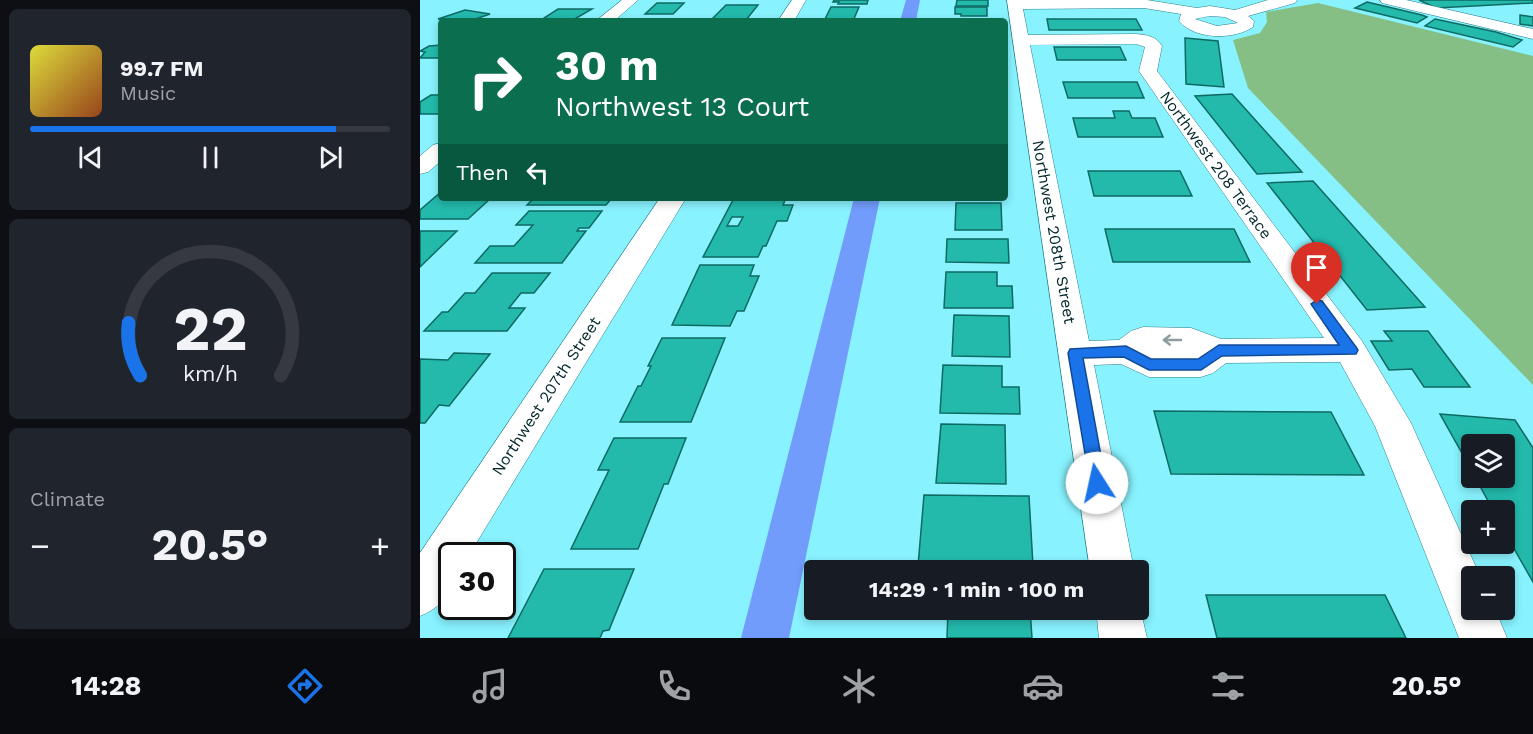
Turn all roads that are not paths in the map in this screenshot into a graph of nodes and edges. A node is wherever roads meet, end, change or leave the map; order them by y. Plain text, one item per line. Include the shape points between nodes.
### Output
1 (631, 0) edge
2 (799, 0) edge
3 (1290, 0) edge
4 (1387, 0) edge
5 (1014, 3) edge
6 (1513, 12) dead end
7 (608, 18) edge
8 (788, 18) edge
9 (1466, 20) junction
10 (1533, 34) edge
11 (1035, 40) junction
12 (438, 152) edge
13 (420, 167) edge
14 (670, 201) edge
15 (1350, 350) junction
16 (1075, 353) junction
17 (1110, 560) edge
18 (420, 593) edge
19 (1121, 620) edge
20 (1124, 638) edge
21 (1483, 638) edge

1 - 7 street
2 - 8 street
3 - 5 street via 1236,15 1247,24 1229,31 1208,29 1191,16 1126,5
4 - 9 street
5 - 11 street, Northwest 208th Street
6 - 9 street
9 - 10 street
11 - 15 street, Northwest 208 Terrace via 1147,40 1154,46 1148,72
11 - 16 street, Northwest 208th Street
12 - 13 street
14 - 18 street, Northwest 207th Street
15 - 16 street via 1219,351 1201,364 1149,364 1126,352
15 - 21 street, Northwest 208 Terrace via 1392,423
16 - 17 street, Northwest 208th Street
19 - 20 street

